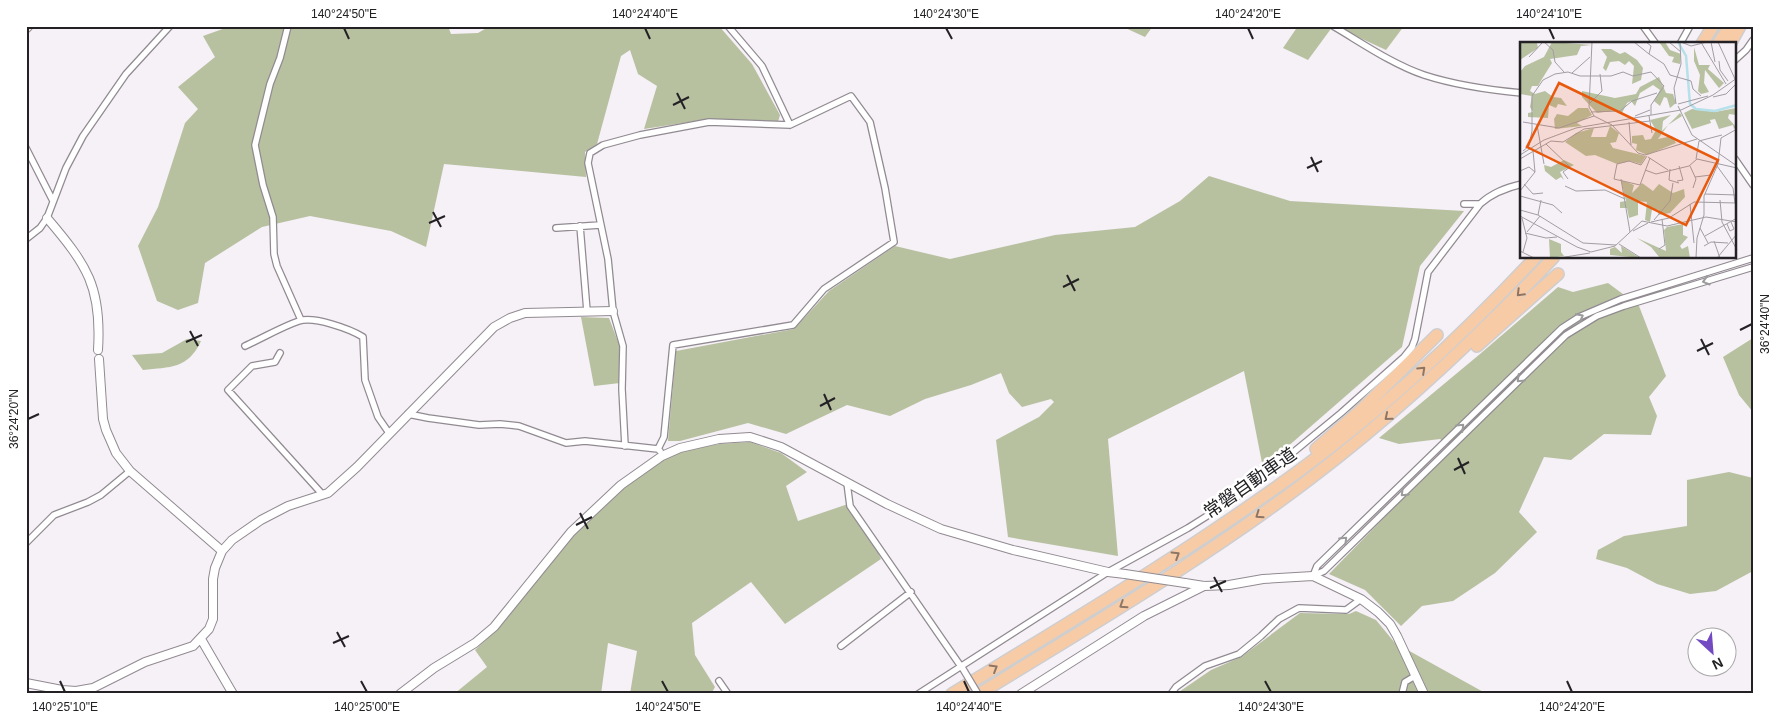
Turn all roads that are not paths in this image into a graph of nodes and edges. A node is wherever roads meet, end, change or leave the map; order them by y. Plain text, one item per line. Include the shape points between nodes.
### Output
1 (170, 26) edge
2 (288, 26) edge
3 (728, 26) edge
4 (1333, 26) edge
5 (1642, 26) edge
6 (1690, 26) edge
7 (1713, 26) edge
8 (1730, 26) edge
9 (1740, 26) edge
10 (1753, 40) edge
11 (1654, 42) edge
12 (1681, 42) edge
13 (1703, 42) edge
14 (1719, 42) edge
15 (1731, 42) edge
16 (1736, 59) edge
17 (1520, 93) edge
18 (790, 125) junction
19 (26, 148) edge
20 (1736, 159) edge
21 (1753, 184) edge
22 (1520, 185) edge
23 (53, 201) junction
24 (1464, 204) dead end
25 (1480, 204) junction
26 (47, 218) junction
27 (600, 225) junction
28 (580, 226) junction
29 (556, 228) dead end
30 (26, 239) edge
31 (1753, 258) edge
32 (1534, 259) edge
33 (1552, 259) edge
34 (1753, 267) edge
35 (1558, 274) dead end
36 (587, 311) junction
37 (613, 311) junction
38 (301, 320) junction
39 (1437, 335) dead end
40 (245, 346) dead end
41 (98, 350) dead end
42 (280, 353) dead end
43 (99, 359) dead end
44 (1425, 385) junction
45 (408, 414) junction
46 (389, 434) junction
47 (625, 446) junction
48 (660, 452) junction
49 (130, 471) junction
50 (847, 482) junction
51 (323, 495) junction
52 (1260, 498) junction
53 (26, 543) edge
54 (222, 551) junction
55 (1108, 572) junction
56 (1313, 576) junction
57 (1204, 586) junction
58 (911, 592) junction
59 (1361, 599) junction
60 (201, 639) junction
61 (841, 646) dead end
62 (962, 668) junction
63 (1415, 676) junction
64 (719, 681) dead end
65 (26, 683) edge
66 (233, 694) edge
67 (400, 694) edge
68 (728, 694) edge
69 (918, 694) edge
70 (952, 694) edge
71 (978, 694) edge
72 (1021, 694) edge
73 (1171, 694) edge
74 (1402, 694) edge
75 (1424, 694) edge

1 - 23 street via 126,74 83,136
2 - 38 street via 255,145 273,217 277,266
3 - 18 street via 762,66
4 - 17 street via 1424,74 1483,90
5 - 11 street
6 - 12 street
7 - 13 highway
8 - 14 highway
9 - 15 highway
10 - 16 street
18 - 27 street via 709,122 640,134 603,145 590,153 588,163
18 - 48 street via 851,96 870,122 894,242 824,289 793,325 672,346
19 - 23 street
20 - 21 street
22 - 25 street via 1499,190
23 - 26 street
24 - 25 street
25 - 55 street via 1428,272 1415,339 1404,357 1245,492
26 - 30 street
26 - 41 street via 86,269 97,299
27 - 28 street
27 - 37 street via 608,259
28 - 29 street
28 - 36 street
56 -> 31 street via 1317,566 1562,328 1621,299
52 -> 32 highway, 常磐自動車道 via 1330,447 1415,376
33 -> 44 highway, 常磐自動車道
34 -> 56 street via 1624,306 1598,316 1566,335 1324,571
35 - 44 highway via 1476,346
36 - 37 street
36 - 45 street via 525,313 494,327
37 - 47 street via 623,346
38 - 40 street
38 - 46 street via 331,323 354,331 363,338 365,380 378,417
39 - 52 highway via 1360,410
42 - 51 street via 275,362 252,366 228,390
43 - 49 street via 106,430 116,453
44 -> 71 highway, 常磐自動車道 via 1254,519
45 - 46 street
45 - 47 street via 479,425 519,426 566,443 585,441
46 - 51 street via 346,479
47 - 48 street
48 - 50 street via 719,439 750,437 781,447
48 - 67 street via 571,532 494,627
49 - 53 street via 101,495 54,515
49 - 54 street
50 - 55 street via 941,529
50 - 58 street via 850,506
51 - 54 street via 288,506 260,520
70 -> 52 highway, 常磐自動車道 via 1200,540
54 - 60 street via 213,579 213,619
55 - 57 street, bridge
55 - 62 street
56 - 57 street
56 - 59 street
57 - 72 street via 1144,616
58 - 61 street
58 - 62 street
59 - 63 street via 1390,624
59 - 73 street via 1346,610 1299,608 1279,619 1239,654 1205,666
60 - 65 street via 193,646 145,662 93,688 62,690
60 - 66 street
62 - 69 street
62 - 71 street, bridge
63 - 74 street via 1405,682
63 - 75 street
64 - 68 street

